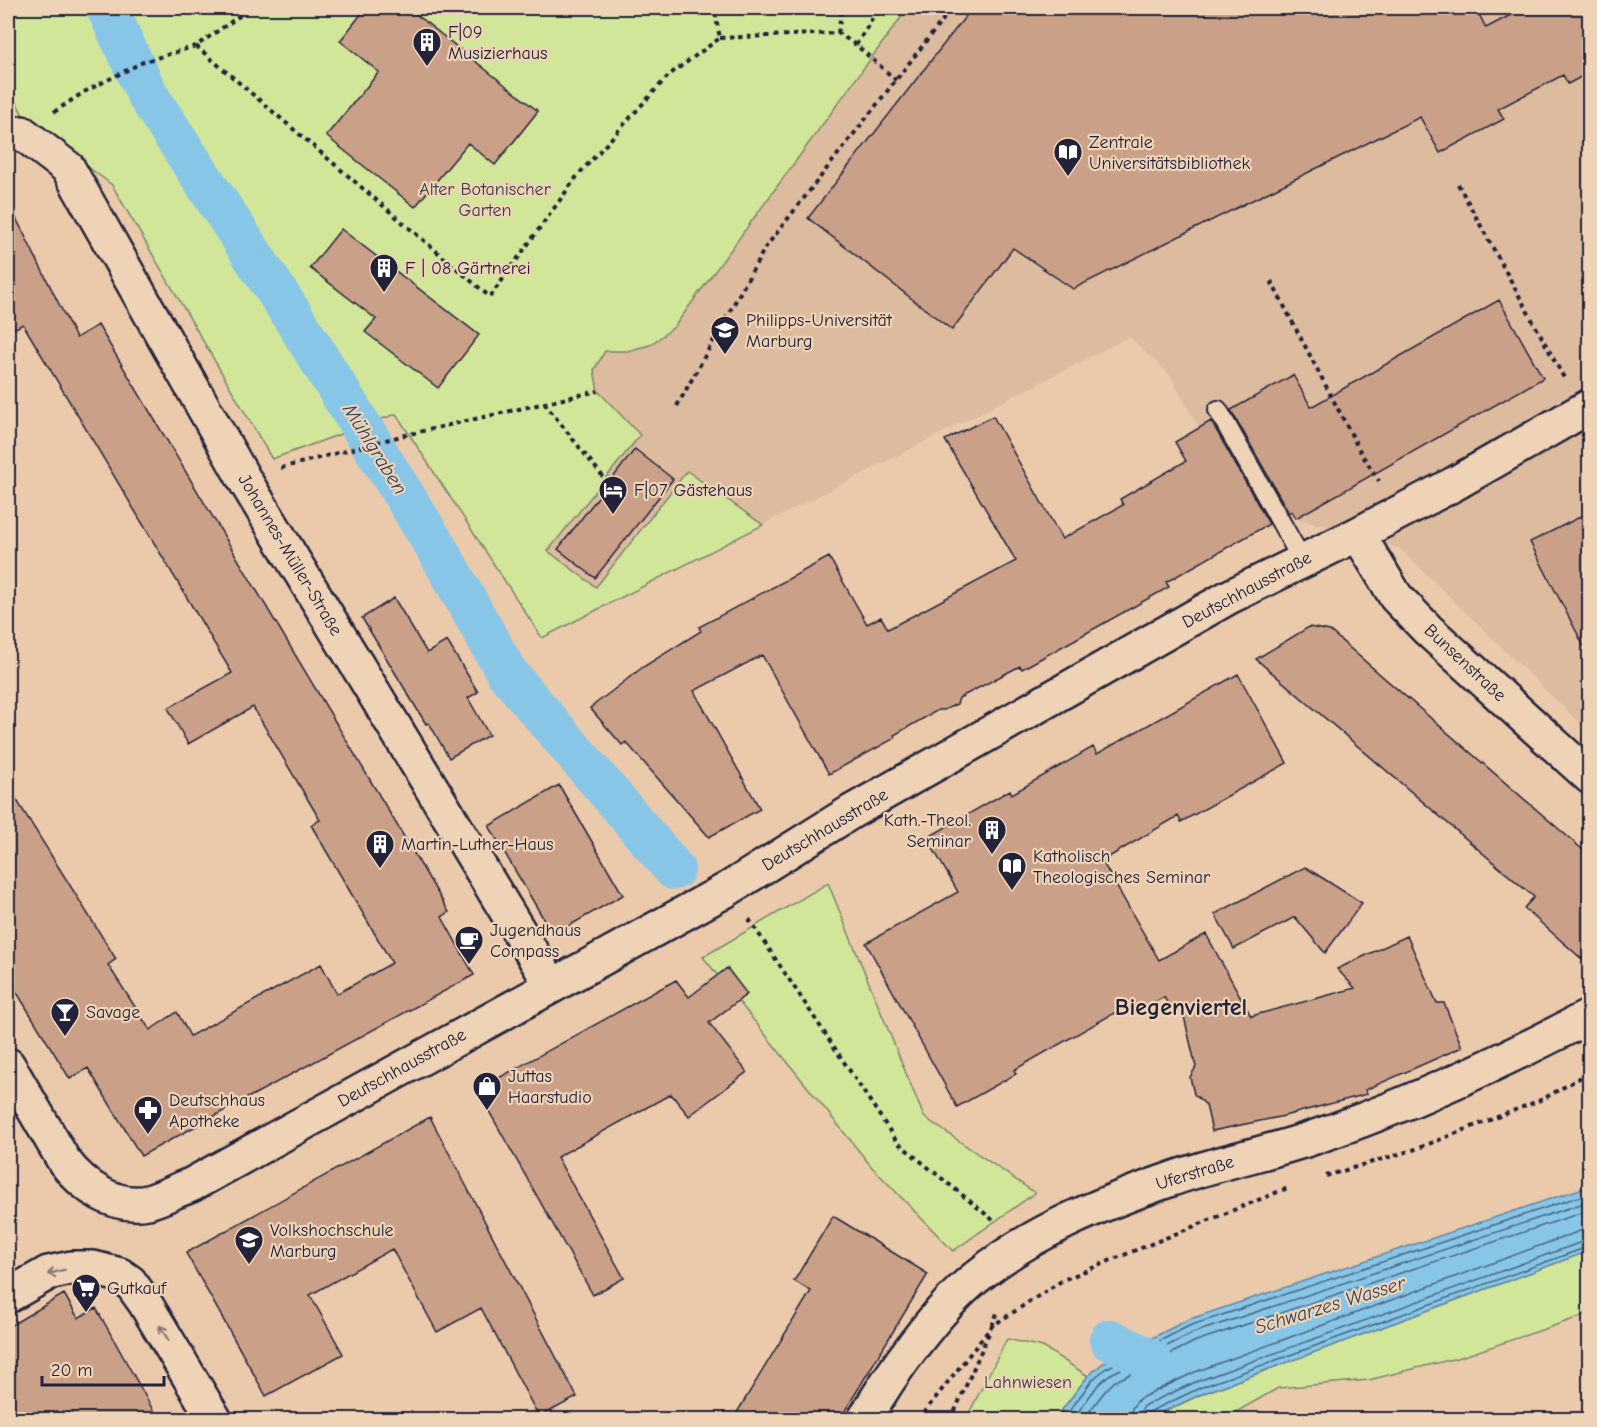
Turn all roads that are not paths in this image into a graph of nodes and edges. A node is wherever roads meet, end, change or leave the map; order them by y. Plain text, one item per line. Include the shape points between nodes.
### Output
1 (22, 133) dead end
2 (1586, 408) edge
3 (1218, 410) dead end
4 (1358, 534) junction
5 (1302, 560) junction
6 (1590, 777) edge
7 (552, 986) junction
8 (1590, 1016) edge
9 (8, 1065) edge
10 (8, 1296) edge
11 (215, 1419) edge
12 (864, 1419) edge

1 - 7 main road, Johannes-Müller-Straße via 68,168 244,479
2 - 4 main road, Deutschhausstraße
3 - 5 lane
4 - 5 main road, Deutschhausstraße
4 - 6 main road, Bunsenstraße via 1396,597
5 - 7 main road, Deutschhausstraße via 1229,597 871,800 728,889
7 - 9 main road, Deutschhausstraße via 191,1185 147,1202 118,1200 97,1192 74,1174
8 - 12 main road, Uferstraße via 1424,1095 1313,1138 1160,1183 1107,1203 1023,1244 978,1275 947,1305 909,1352
11 -> 10 main road via 130,1282 110,1272 71,1268 48,1273

